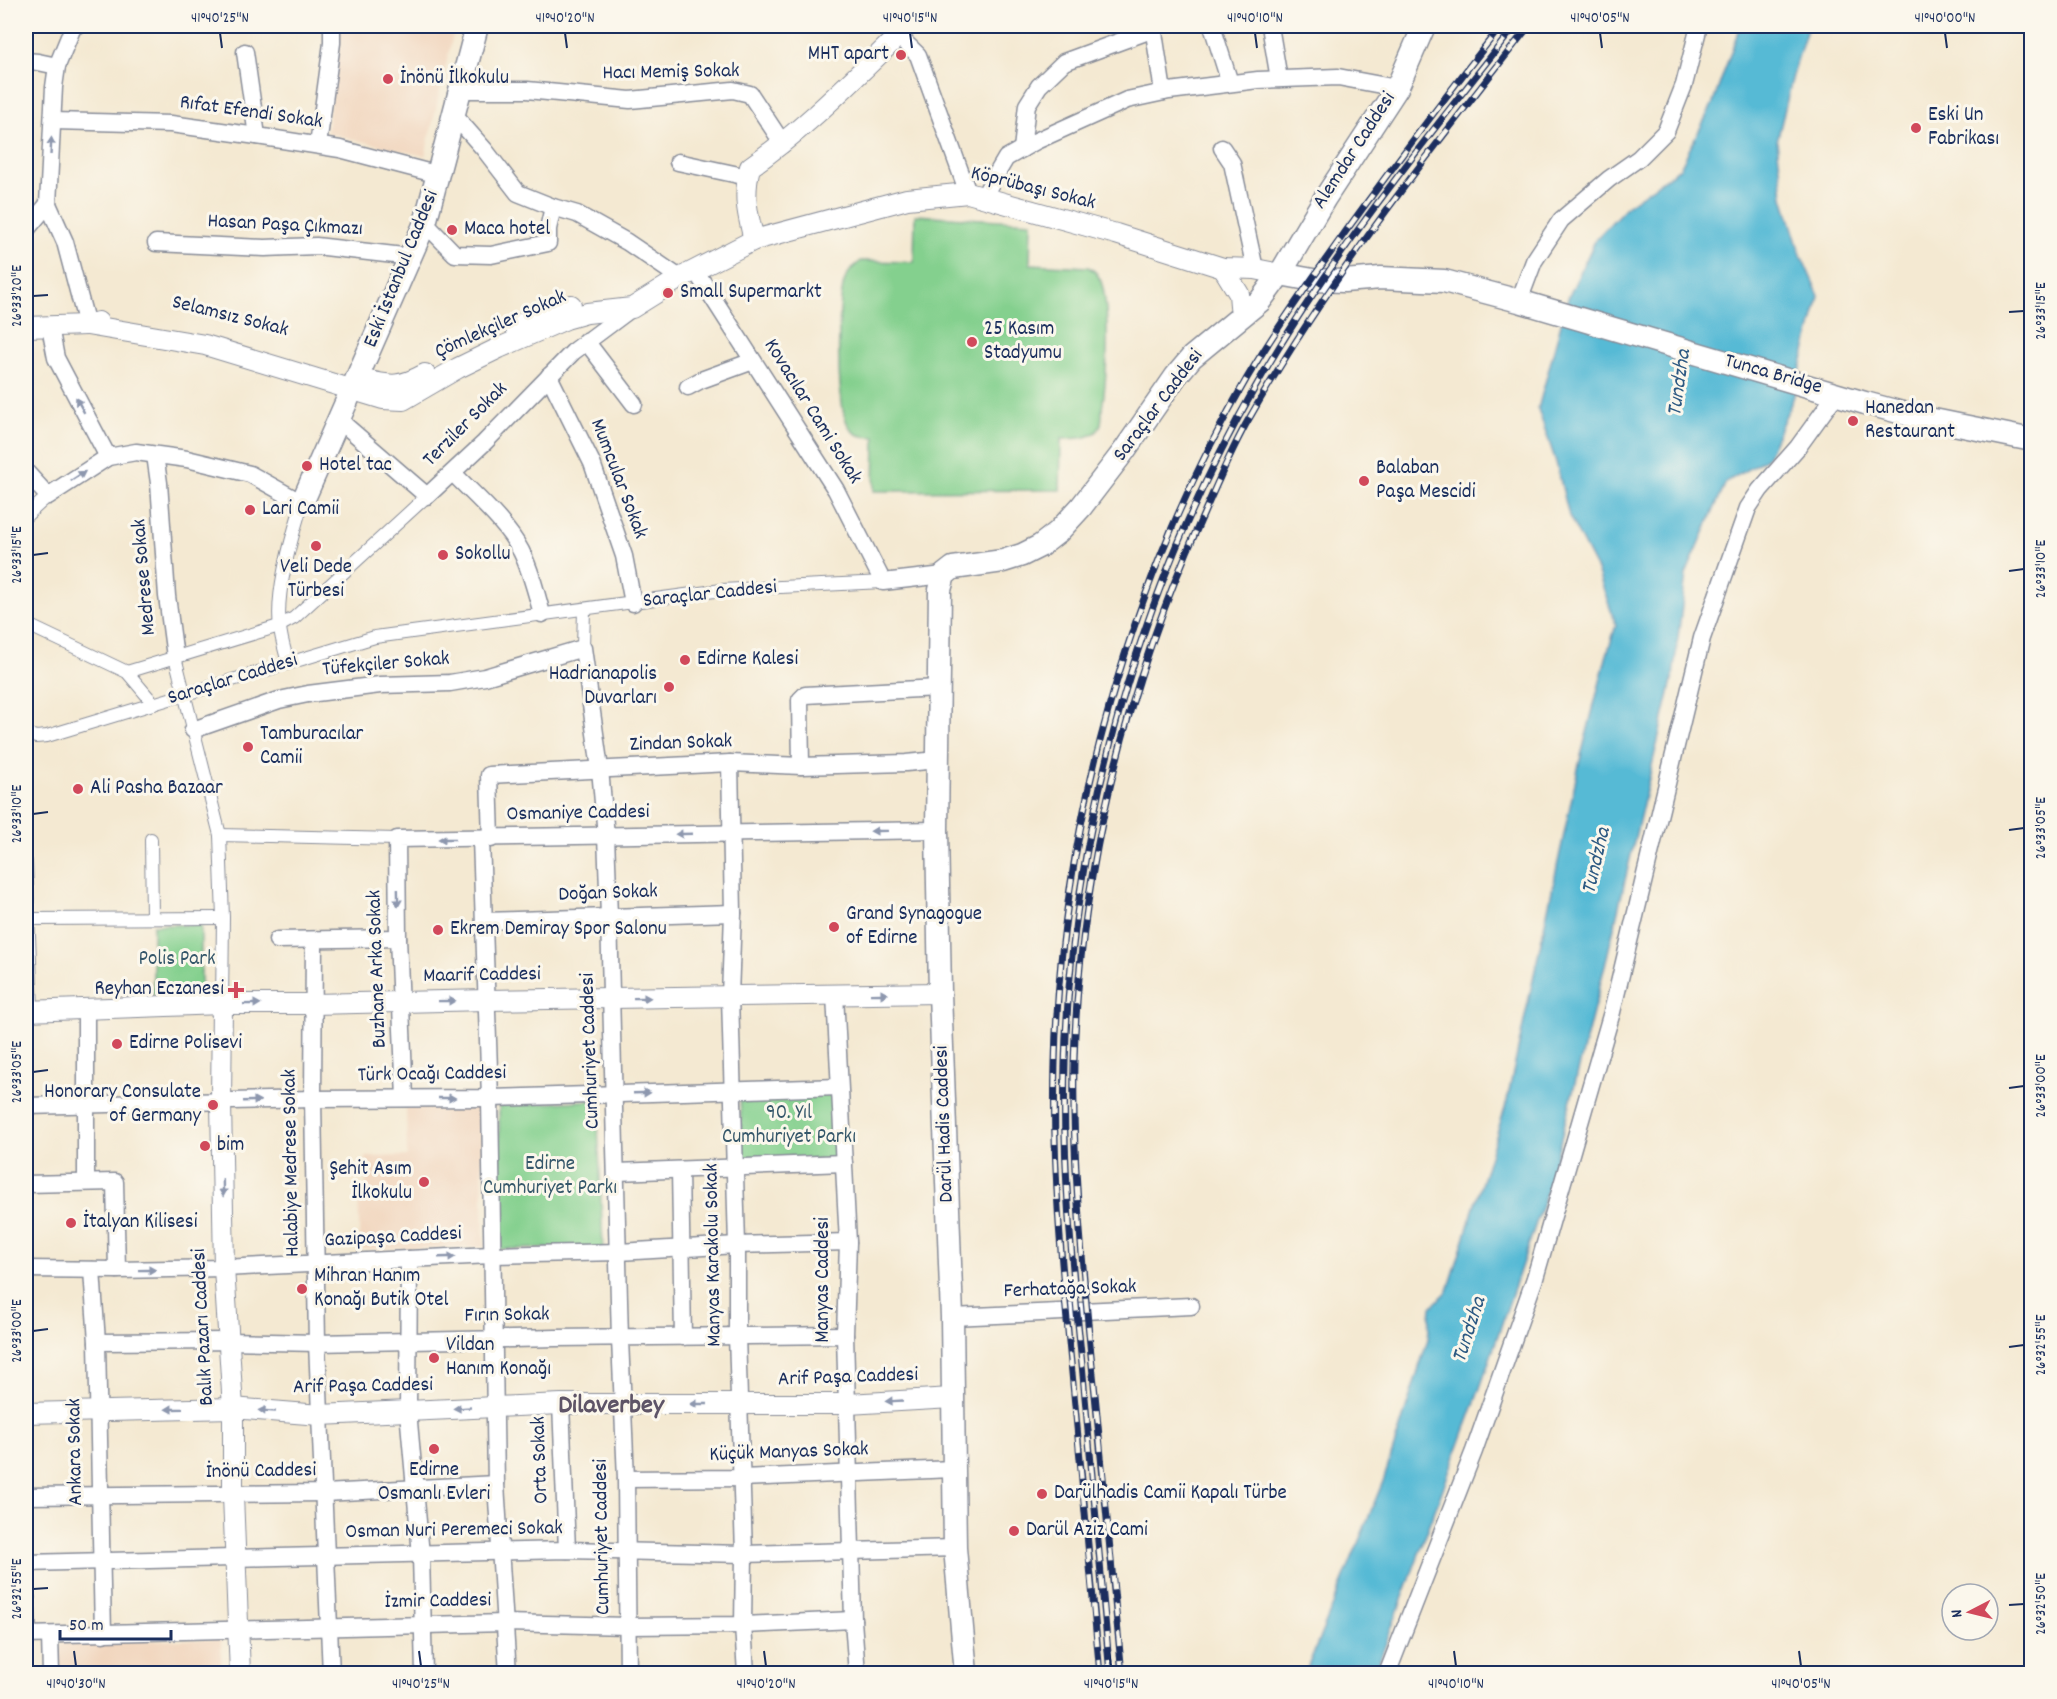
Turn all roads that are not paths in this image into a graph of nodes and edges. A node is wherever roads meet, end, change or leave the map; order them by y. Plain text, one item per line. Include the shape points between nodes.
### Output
1 (74, 26) edge
2 (332, 26) edge
3 (477, 26) edge
4 (1212, 26) edge
5 (1270, 26) edge
6 (1424, 26) edge
7 (1699, 26) edge
8 (1154, 27) edge
9 (898, 29) edge
10 (245, 52) dead end
11 (26, 61) edge
12 (57, 66) junction
13 (1279, 79) junction
14 (1230, 83) junction
15 (1396, 87) junction
16 (460, 90) junction
17 (1163, 93) junction
18 (454, 115) junction
19 (53, 121) junction
20 (257, 136) junction
21 (783, 144) junction
22 (318, 145) junction
23 (1222, 148) dead end
24 (1022, 149) junction
25 (678, 162) dead end
26 (439, 175) junction
27 (748, 177) junction
28 (976, 195) junction
29 (553, 207) junction
30 (37, 208) edge
31 (425, 223) junction
32 (26, 230) edge
33 (754, 240) junction
34 (156, 243) dead end
35 (412, 257) junction
36 (1223, 268) junction
37 (1255, 269) junction
38 (688, 274) junction
39 (1280, 274) junction
40 (1527, 303) junction
41 (632, 308) junction
42 (1241, 317) junction
43 (87, 325) junction
44 (26, 327) edge
45 (50, 327) junction
46 (586, 341) junction
47 (753, 361) junction
48 (549, 376) junction
49 (355, 383) junction
50 (687, 387) dead end
51 (1837, 393) junction
52 (634, 404) dead end
53 (339, 420) junction
54 (2031, 440) edge
55 (155, 455) junction
56 (108, 457) junction
57 (26, 472) edge
58 (453, 473) junction
59 (48, 496) junction
60 (427, 496) junction
61 (302, 503) junction
62 (26, 516) edge
63 (944, 575) junction
64 (883, 582) junction
65 (633, 603) junction
66 (584, 609) junction
67 (542, 614) junction
68 (26, 624) edge
69 (279, 626) junction
70 (584, 648) junction
71 (175, 657) junction
72 (288, 663) junction
73 (128, 672) junction
74 (938, 688) junction
75 (184, 695) junction
76 (154, 704) junction
77 (193, 730) junction
78 (26, 734) edge
79 (938, 760) junction
80 (730, 763) junction
81 (801, 766) junction
82 (600, 769) junction
83 (937, 830) junction
84 (730, 833) junction
85 (220, 835) junction
86 (606, 836) junction
87 (151, 839) dead end
88 (397, 839) junction
89 (486, 839) junction
90 (26, 862) edge
91 (733, 913) junction
92 (609, 916) junction
93 (152, 918) junction
94 (223, 918) junction
95 (27, 919) edge
96 (484, 921) junction
97 (398, 938) junction
98 (277, 940) dead end
99 (314, 940) junction
100 (940, 993) junction
101 (835, 995) junction
102 (729, 996) junction
103 (612, 998) junction
104 (487, 1000) junction
105 (401, 1002) junction
106 (222, 1004) junction
107 (313, 1004) junction
108 (86, 1009) junction
109 (29, 1010) edge
110 (839, 1087) junction
111 (732, 1089) junction
112 (614, 1094) junction
113 (405, 1098) junction
114 (490, 1098) junction
115 (314, 1099) junction
116 (221, 1102) junction
117 (87, 1104) junction
118 (26, 1106) edge
119 (844, 1163) junction
120 (735, 1168) junction
121 (680, 1170) junction
122 (617, 1172) junction
123 (86, 1181) junction
124 (26, 1184) edge
125 (848, 1242) junction
126 (737, 1245) junction
127 (682, 1249) junction
128 (619, 1252) junction
129 (491, 1255) junction
130 (409, 1259) junction
131 (316, 1264) junction
132 (224, 1268) junction
133 (26, 1269) edge
134 (92, 1270) junction
135 (117, 1270) junction
136 (1191, 1306) dead end
137 (952, 1317) junction
138 (737, 1335) junction
139 (845, 1335) junction
140 (683, 1337) junction
141 (493, 1339) junction
142 (620, 1339) junction
143 (228, 1341) junction
144 (409, 1341) junction
145 (97, 1342) junction
146 (317, 1343) junction
147 (952, 1398) junction
148 (561, 1404) junction
149 (623, 1404) junction
150 (848, 1404) junction
151 (740, 1405) junction
152 (494, 1407) junction
153 (232, 1408) junction
154 (98, 1411) junction
155 (408, 1411) junction
156 (26, 1413) edge
157 (320, 1415) junction
158 (953, 1469) junction
159 (849, 1474) junction
160 (741, 1478) junction
161 (626, 1479) junction
162 (496, 1484) junction
163 (414, 1490) junction
164 (324, 1493) junction
165 (233, 1495) junction
166 (26, 1496) edge
167 (99, 1497) junction
168 (954, 1548) junction
169 (567, 1550) junction
170 (852, 1552) junction
171 (499, 1553) junction
172 (626, 1553) junction
173 (744, 1554) junction
174 (421, 1555) junction
175 (328, 1556) junction
176 (235, 1558) junction
177 (102, 1560) junction
178 (26, 1563) edge
179 (26, 1597) edge
180 (853, 1620) junction
181 (505, 1623) junction
182 (424, 1624) junction
183 (743, 1625) junction
184 (627, 1626) junction
185 (330, 1628) junction
186 (238, 1631) junction
187 (103, 1634) junction
188 (27, 1635) edge
189 (50, 1635) junction
190 (51, 1674) edge
191 (240, 1674) edge
192 (331, 1674) edge
193 (424, 1674) edge
194 (508, 1674) edge
195 (628, 1674) edge
196 (746, 1674) edge
197 (857, 1674) edge
198 (966, 1674) edge
199 (1387, 1674) edge

1 - 12 street
2 - 22 street
3 - 16 main road, Eski İstanbul Caddesi
4 - 14 street
5 - 13 street
6 - 15 main road, Alemdar Caddesi
7 - 40 street via 1684,85 1666,131 1639,158 1561,220 1534,261
8 - 17 street
8 - 24 street via 1064,62 1039,86 1028,105
9 - 21 street
9 - 28 street via 918,55
10 - 20 street
11 - 12 street
12 - 19 street
13 - 14 street
13 - 15 street via 1338,77
14 - 17 street
15 - 39 main road, Alemdar Caddesi
16 - 18 main road, Eski İstanbul Caddesi
16 - 21 street, Hacı Memiş Sokak via 527,90 630,100 733,90 750,94
17 - 24 street via 1127,100
18 - 26 main road, Eski İstanbul Caddesi
18 - 29 street via 518,193
19 - 20 street, Rıfat Efendi Sokak via 171,124
30 -> 19 street
20 - 22 street, Rıfat Efendi Sokak
21 - 27 street via 750,167
22 - 26 street, Rıfat Efendi Sokak
23 - 37 street via 1232,162
24 - 28 street via 1006,158
25 - 27 street
26 - 31 main road, Eski İstanbul Caddesi
27 - 33 street via 746,204
28 - 33 street, Köprübaşı Sokak via 906,199
28 - 36 street, Köprübaşı Sokak
29 - 31 street via 548,243 491,255 455,254
29 - 38 street via 577,214
30 - 32 street
30 - 43 street via 66,242
31 - 35 main road, Eski İstanbul Caddesi
33 - 38 street, Köprübaşı Sokak
34 - 35 street, Hasan Paşa Çıkmazı via 316,246
35 - 49 main road, Eski İstanbul Caddesi
36 - 37 street, Köprübaşı Sokak
36 - 42 street via 1239,294
37 - 39 street, Köprübaşı Sokak
38 - 41 street, Terziler Sokak
38 - 47 street, Kovacılar Cami Sokak
39 - 40 main road, Tunca Bridge via 1334,281 1444,281
39 - 42 main road, Saraçlar Caddesi via 1260,301
40 - 51 main road, Tunca Bridge
41 - 46 street, Terziler Sokak
41 - 49 street, Çömlekçiler Sokak via 566,319 458,368 404,400 383,399
42 - 63 main road, Saraçlar Caddesi via 1192,357 1124,451 1058,532 1022,555 953,568
43 - 45 street, Selamsız Sokak
43 - 49 street, Selamsız Sokak via 205,345
44 - 45 street, Selamsız Sokak
56 -> 45 street via 56,358
46 - 48 street, Terziler Sokak
46 - 52 street
47 - 50 street
47 - 64 street, Kovacılar Cami Sokak via 836,490
48 - 58 street, Terziler Sokak
48 - 65 street, Mumcular Sokak via 592,463 624,556
49 - 53 main road, Eski İstanbul Caddesi
51 - 54 main road, Tunca Bridge via 1914,416
51 - 199 street via 1748,508 1706,628 1612,1012 1535,1278 1474,1451
53 - 60 street
53 - 61 main road, Eski İstanbul Caddesi
55 - 56 street via 136,452
55 - 61 street via 250,474
55 - 71 street, Medrese Sokak
59 -> 56 street
57 - 59 street
58 - 60 street, Terziler Sokak
58 - 67 street via 503,524 520,550
59 - 62 street
60 - 69 street, Terziler Sokak via 294,618
61 - 69 street via 288,552
63 - 64 street, Saraçlar Caddesi
63 - 74 main road, Darül Hadis Caddesi via 940,590
64 - 65 street, Saraçlar Caddesi via 722,590
65 - 66 street, Saraçlar Caddesi
66 - 67 street, Saraçlar Caddesi
66 - 70 street, Cumhuriyet Caddesi
67 - 72 street, Saraçlar Caddesi via 375,637
68 - 73 street
69 - 71 street, Terziler Sokak
69 - 72 street
70 - 77 street, Tüfekçiler Sokak via 485,677 450,683 380,685 279,700
70 - 82 street, Cumhuriyet Caddesi
71 - 73 street, Terziler Sokak
71 - 75 street, Medrese Sokak
72 - 75 street, Saraçlar Caddesi
73 - 76 street
74 - 79 main road, Darül Hadis Caddesi
74 - 81 street via 805,695 800,700
75 - 76 street, Saraçlar Caddesi
75 - 77 street, Balık Pazarı Caddesi
76 - 78 street, Saraçlar Caddesi via 47,736
77 - 85 street, Balık Pazarı Caddesi
79 - 81 street, Zindan Sokak
79 - 83 main road, Darül Hadis Caddesi
80 - 81 street, Zindan Sokak
80 - 82 street, Zindan Sokak
80 - 84 street, Manyas Karakolu Sokak
82 - 86 street, Cumhuriyet Caddesi
82 - 89 street, Zindan Sokak via 489,775
83 -> 84 street, Osmaniye Caddesi
83 - 100 main road, Darül Hadis Caddesi
84 -> 86 street, Osmaniye Caddesi
84 - 91 street, Manyas Karakolu Sokak
85 - 88 street, Osmaniye Caddesi
85 - 94 street, Balık Pazarı Caddesi
86 - 89 street, Osmaniye Caddesi
86 - 92 street, Cumhuriyet Caddesi
87 - 93 street
89 -> 88 street, Osmaniye Caddesi
88 -> 97 street, Buzhane Arka Sokak
89 - 96 street
90 - 95 street
91 - 92 street, Doğan Sokak
91 - 102 street, Manyas Karakolu Sokak
92 - 96 street, Doğan Sokak
92 - 103 street, Cumhuriyet Caddesi
93 - 94 street
93 - 95 street
94 - 106 street, Balık Pazarı Caddesi
95 - 109 street
96 - 104 street
97 - 99 street
97 - 105 street, Buzhane Arka Sokak
98 - 99 street
99 - 107 street, Halabiye Medrese Sokak
101 -> 100 street, Maarif Caddesi
100 - 137 main road, Darül Hadis Caddesi
101 - 102 street, Maarif Caddesi
101 - 110 street, Manyas Caddesi
103 -> 102 street, Maarif Caddesi
102 - 111 street, Manyas Karakolu Sokak
103 - 104 street, Maarif Caddesi
103 - 112 street, Cumhuriyet Caddesi
105 -> 104 street, Maarif Caddesi
104 - 114 street
105 - 107 street, Maarif Caddesi
105 - 113 street, Buzhane Arka Sokak
106 -> 107 street, Maarif Caddesi
106 - 108 street, Maarif Caddesi
106 - 116 street, Balık Pazarı Caddesi
107 - 115 street, Halabiye Medrese Sokak
108 - 109 street, Maarif Caddesi
108 - 117 street
110 - 111 street, Türk Ocağı Caddesi
110 - 119 street, Manyas Caddesi
112 -> 111 street, Türk Ocağı Caddesi
111 - 120 street, Manyas Karakolu Sokak
112 - 114 street, Türk Ocağı Caddesi
112 - 122 street, Cumhuriyet Caddesi
113 -> 114 street, Türk Ocağı Caddesi
113 - 115 street, Türk Ocağı Caddesi
114 - 129 street
116 -> 115 street, Türk Ocağı Caddesi
115 - 131 street, Halabiye Medrese Sokak
116 - 117 street, Türk Ocağı Caddesi
116 -> 132 street, Balık Pazarı Caddesi
117 - 118 street, Türk Ocağı Caddesi
117 - 123 street
119 - 120 street
119 - 125 street, Manyas Caddesi
120 - 121 street
120 - 126 street, Manyas Karakolu Sokak
121 - 122 street
121 - 127 street
122 - 128 street, Cumhuriyet Caddesi
123 - 124 street
123 - 135 street via 115,1182
125 - 126 street, Gazipaşa Caddesi
125 - 139 street, Manyas Caddesi
126 - 127 street, Gazipaşa Caddesi
126 - 138 street, Manyas Karakolu Sokak
127 - 128 street, Gazipaşa Caddesi
127 - 140 street
128 - 129 street, Gazipaşa Caddesi
128 - 142 street, Cumhuriyet Caddesi
130 -> 129 street, Gazipaşa Caddesi
129 - 141 street
130 - 131 street, Gazipaşa Caddesi
130 - 144 street
131 - 132 street, Gazipaşa Caddesi
131 - 146 street, Halabiye Medrese Sokak
135 -> 132 street, Gazipaşa Caddesi
132 - 143 street, Balık Pazarı Caddesi
133 - 134 street, Gazipaşa Caddesi
134 - 135 street, Gazipaşa Caddesi
134 - 145 street, Ankara Sokak
136 - 137 street, Ferhatağa Sokak
137 - 147 main road, Darül Hadis Caddesi
138 - 139 street, Fırın Sokak
138 - 140 street, Fırın Sokak
138 - 151 street, Manyas Karakolu Sokak
139 - 150 street, Manyas Caddesi
140 - 142 street, Fırın Sokak
141 - 142 street, Fırın Sokak
141 - 144 street, Fırın Sokak
141 - 152 street
142 - 149 street, Cumhuriyet Caddesi
143 - 145 street, Fırın Sokak
143 - 146 street, Fırın Sokak
143 - 153 street, Balık Pazarı Caddesi
144 - 146 street, Fırın Sokak
144 - 155 street
145 - 154 street, Ankara Sokak
146 - 157 street, Halabiye Medrese Sokak
147 -> 150 street, Arif Paşa Caddesi
147 - 158 main road, Darül Hadis Caddesi
148 - 149 street, Arif Paşa Caddesi
148 - 152 street, Arif Paşa Caddesi
148 - 169 street, Orta Sokak
151 -> 149 street, Arif Paşa Caddesi
149 - 161 street, Cumhuriyet Caddesi
150 - 151 street, Arif Paşa Caddesi
150 - 159 street, Manyas Caddesi
151 - 160 street, Manyas Karakolu Sokak
152 -> 155 street, Arif Paşa Caddesi
152 - 162 street
153 -> 154 street, Arif Paşa Caddesi
157 -> 153 street, Arif Paşa Caddesi
153 - 165 street, Balık Pazarı Caddesi
154 - 156 street, Arif Paşa Caddesi
154 - 167 street, Ankara Sokak
155 - 157 street, Arif Paşa Caddesi
155 - 163 street
157 - 164 street, Halabiye Medrese Sokak
158 - 159 street, Küçük Manyas Sokak
158 - 168 main road, Darül Hadis Caddesi
159 - 160 street, Küçük Manyas Sokak
159 - 170 street, Manyas Caddesi
160 - 161 street, Küçük Manyas Sokak
160 - 173 street, Manyas Karakolu Sokak
161 - 172 street, Cumhuriyet Caddesi
162 - 163 street, İnönü Caddesi
162 - 171 street
163 - 164 street, İnönü Caddesi
163 - 174 street
164 - 165 street, İnönü Caddesi
164 - 175 street, Halabiye Medrese Sokak
165 - 167 street, İnönü Caddesi
165 - 176 street, Balık Pazarı Caddesi
166 - 167 street, İnönü Caddesi
167 - 177 street, Ankara Sokak
168 - 170 street, Osman Nuri Peremeci Sokak
168 - 198 main road, Darül Hadis Caddesi
169 - 171 street, Osman Nuri Peremeci Sokak
169 - 172 street, Osman Nuri Peremeci Sokak
170 - 173 street, Osman Nuri Peremeci Sokak
170 - 180 street, Manyas Caddesi
171 - 174 street, Osman Nuri Peremeci Sokak
171 - 181 street
172 - 173 street, Osman Nuri Peremeci Sokak
172 - 184 street, Cumhuriyet Caddesi
173 - 183 street, Manyas Karakolu Sokak
174 - 175 street, Osman Nuri Peremeci Sokak
174 - 182 street
175 - 176 street, Osman Nuri Peremeci Sokak
175 - 185 street, Halabiye Medrese Sokak
176 - 177 street, Osman Nuri Peremeci Sokak
176 - 186 street, Balık Pazarı Caddesi
177 - 178 street, Osman Nuri Peremeci Sokak
177 - 187 street, Ankara Sokak
179 - 188 street
180 - 183 street, İzmir Caddesi
180 - 197 street, Manyas Caddesi
181 - 182 street, İzmir Caddesi
181 - 184 street, İzmir Caddesi
181 - 194 street
182 - 185 street, İzmir Caddesi
182 - 193 street
183 - 184 street, İzmir Caddesi
183 - 196 street, Manyas Karakolu Sokak
184 - 195 street, Cumhuriyet Caddesi
185 - 186 street, İzmir Caddesi
185 - 192 street, Halabiye Medrese Sokak
186 - 187 street, İzmir Caddesi
186 - 191 street, Balık Pazarı Caddesi
187 - 189 street, İzmir Caddesi
188 - 189 street, İzmir Caddesi
189 - 190 street

